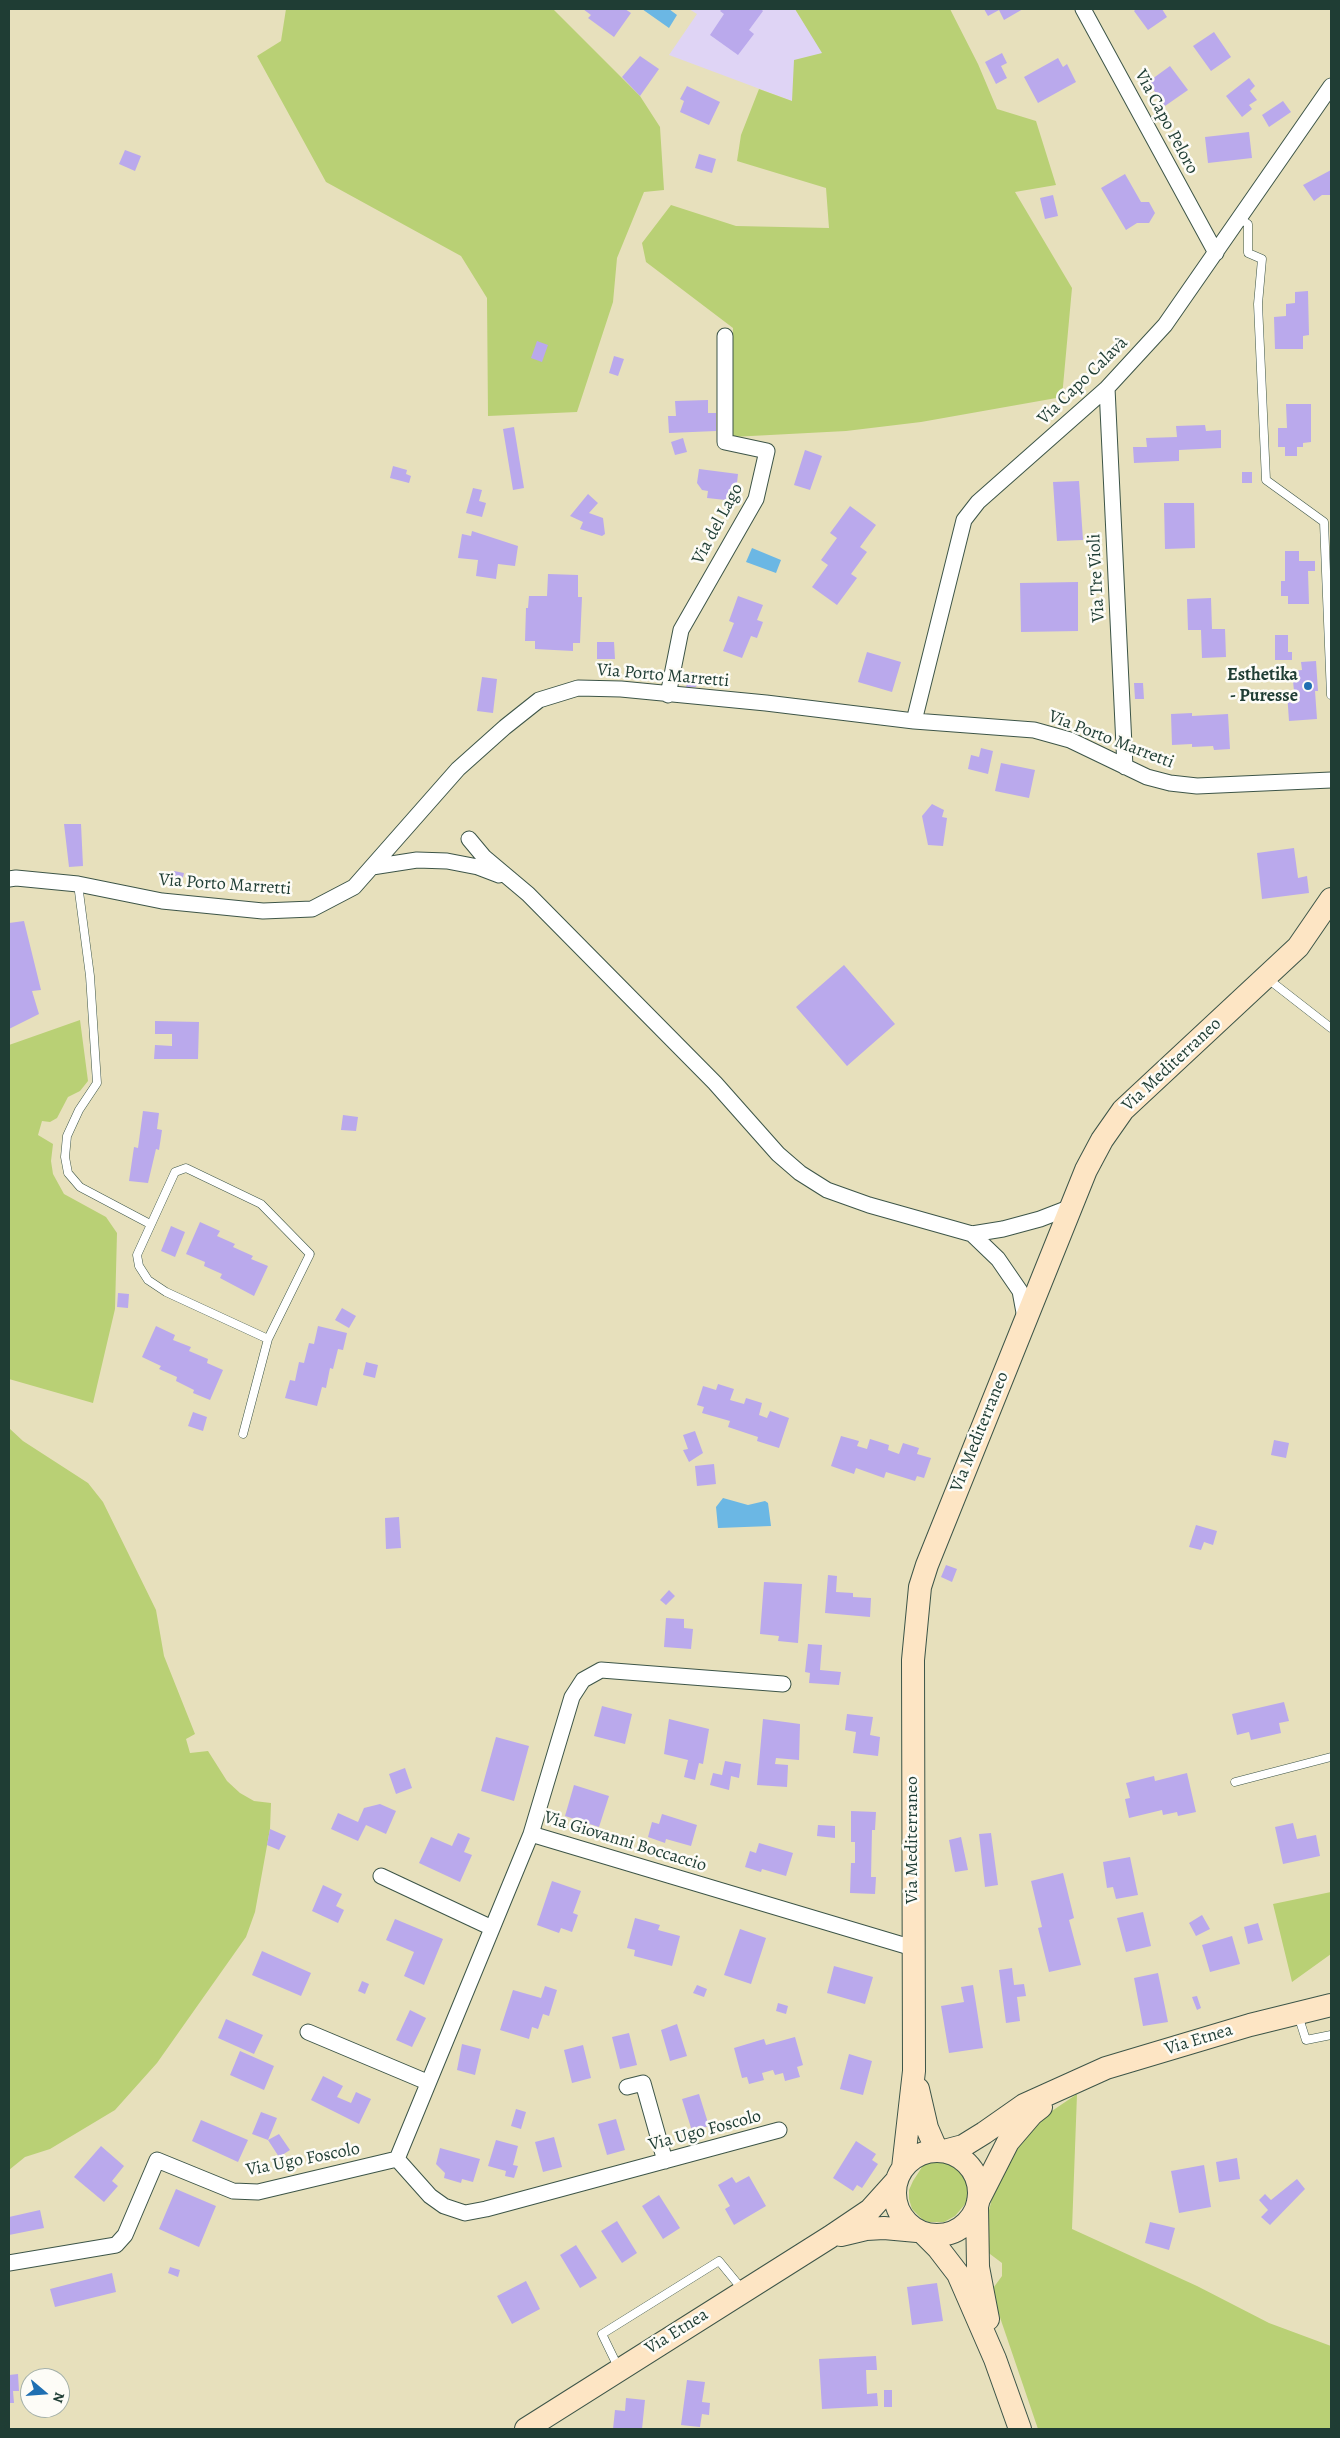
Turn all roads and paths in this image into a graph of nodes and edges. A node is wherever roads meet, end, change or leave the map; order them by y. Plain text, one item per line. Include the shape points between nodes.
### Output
1 (1083, 9) edge
2 (1331, 86) edge
3 (1239, 218) junction
4 (1216, 253) junction
5 (725, 336) dead end
6 (1107, 388) junction
7 (668, 695) junction
8 (1331, 695) edge
9 (914, 722) junction
10 (1125, 767) junction
11 (1331, 780) edge
12 (469, 839) dead end
13 (372, 867) junction
14 (507, 878) junction
15 (9, 879) edge
16 (78, 884) junction
17 (1331, 899) edge
18 (1267, 978) junction
19 (1331, 1028) edge
20 (1071, 1207) junction
21 (150, 1224) junction
22 (972, 1234) junction
23 (1025, 1318) junction
24 (268, 1339) junction
25 (243, 1434) dead end
26 (783, 1684) dead end
27 (1331, 1757) edge
28 (1235, 1782) dead end
29 (531, 1834) junction
30 (382, 1876) dead end
31 (492, 1928) junction
32 (913, 1948) junction
33 (1331, 2005) edge
34 (1298, 2013) junction
35 (308, 2032) dead end
36 (1331, 2034) edge
37 (914, 2071) junction
38 (427, 2082) junction
39 (1070, 2085) junction
40 (627, 2087) dead end
41 (779, 2130) dead end
42 (941, 2151) junction
43 (396, 2159) junction
44 (664, 2161) junction
45 (900, 2174) junction
46 (978, 2204) junction
47 (920, 2232) junction
48 (830, 2237) junction
49 (9, 2263) edge
50 (744, 2290) junction
51 (996, 2359) junction
52 (619, 2369) junction
53 (526, 2429) edge
54 (1020, 2429) edge

1 - 4 street, Via Capo Peloro
2 - 3 street, Via Capo Calavà
3 - 4 street, Via Capo Calavà
3 - 8 lane via 1248,224 1248,252 1262,258 1258,304 1266,480 1324,522
4 - 6 street, Via Capo Calavà via 1165,325
5 - 7 street, Via del Lago via 725,442 767,451 756,499 681,630
6 - 9 street, Via Capo Calavà via 978,502 964,520
6 - 10 street, Via Tre Violi
7 - 9 street, Via Porto Marretti via 766,703
7 - 13 street, Via Porto Marretti via 578,688 539,700 458,769
9 - 10 street, Via Porto Marretti via 1034,730 1070,740
10 - 11 street, Via Porto Marretti via 1147,777 1197,786
12 - 14 street
13 - 14 street via 417,860 447,861
13 - 16 street, Via Porto Marretti via 354,887 312,909 263,911 162,901
14 - 22 street via 528,894 800,1173 828,1190 869,1205
15 - 16 street, Via Porto Marretti
16 - 21 lane via 90,976 98,1083 79,1110 68,1136 65,1157 68,1174 80,1187
17 - 18 street, Via Mediterraneo via 1298,947
18 - 19 lane
18 - 20 street, Via Mediterraneo via 1123,1110 1086,1170
20 - 22 street via 1040,1220
20 - 23 street, Via Mediterraneo
21 - 24 lane via 137,1255 148,1280 166,1292
21 - 24 lane via 175,1172 186,1168 261,1204 310,1254
22 - 23 street via 998,1259 1020,1291
23 - 32 street, Via Mediterraneo via 920,1587 912,1660
24 - 25 lane
26 - 29 street, Via Giovanni Boccaccio via 601,1670 583,1680 572,1697
27 - 28 lane
29 - 31 street
29 - 32 street, Via Giovanni Boccaccio
30 - 31 street
31 - 38 street
32 - 37 street, Via Mediterraneo
33 - 34 street, Via Etnea
34 - 36 lane via 1306,2040
34 - 39 street, Via Etnea via 1106,2068
35 - 38 street
37 - 42 street via 927,2128
37 - 45 street
38 - 43 street
39 - 42 street via 1024,2105 962,2146
39 - 46 street via 1032,2114 1008,2142
40 - 44 street via 643,2083
41 - 44 street, Via Ugo Foscolo
42 - 45 street via 918,2156
42 - 46 street via 956,2156 972,2169 977,2181
43 - 44 street, Via Ugo Foscolo via 430,2196 444,2206 465,2213
43 - 49 street, Via Ugo Foscolo via 258,2192 233,2191 157,2160 125,2235 116,2245
45 - 47 street via 894,2193 899,2212 906,2223
45 - 48 street, Via Etnea via 870,2210
46 - 47 street via 971,2219 955,2232 936,2236
46 - 51 street via 978,2267
47 - 48 street via 866,2229
47 - 51 street via 938,2248 958,2274
48 - 50 street, Via Etnea
50 - 52 street, Via Etnea
50 - 52 lane via 720,2261 602,2334
51 - 54 street
52 - 53 street, Via Etnea

